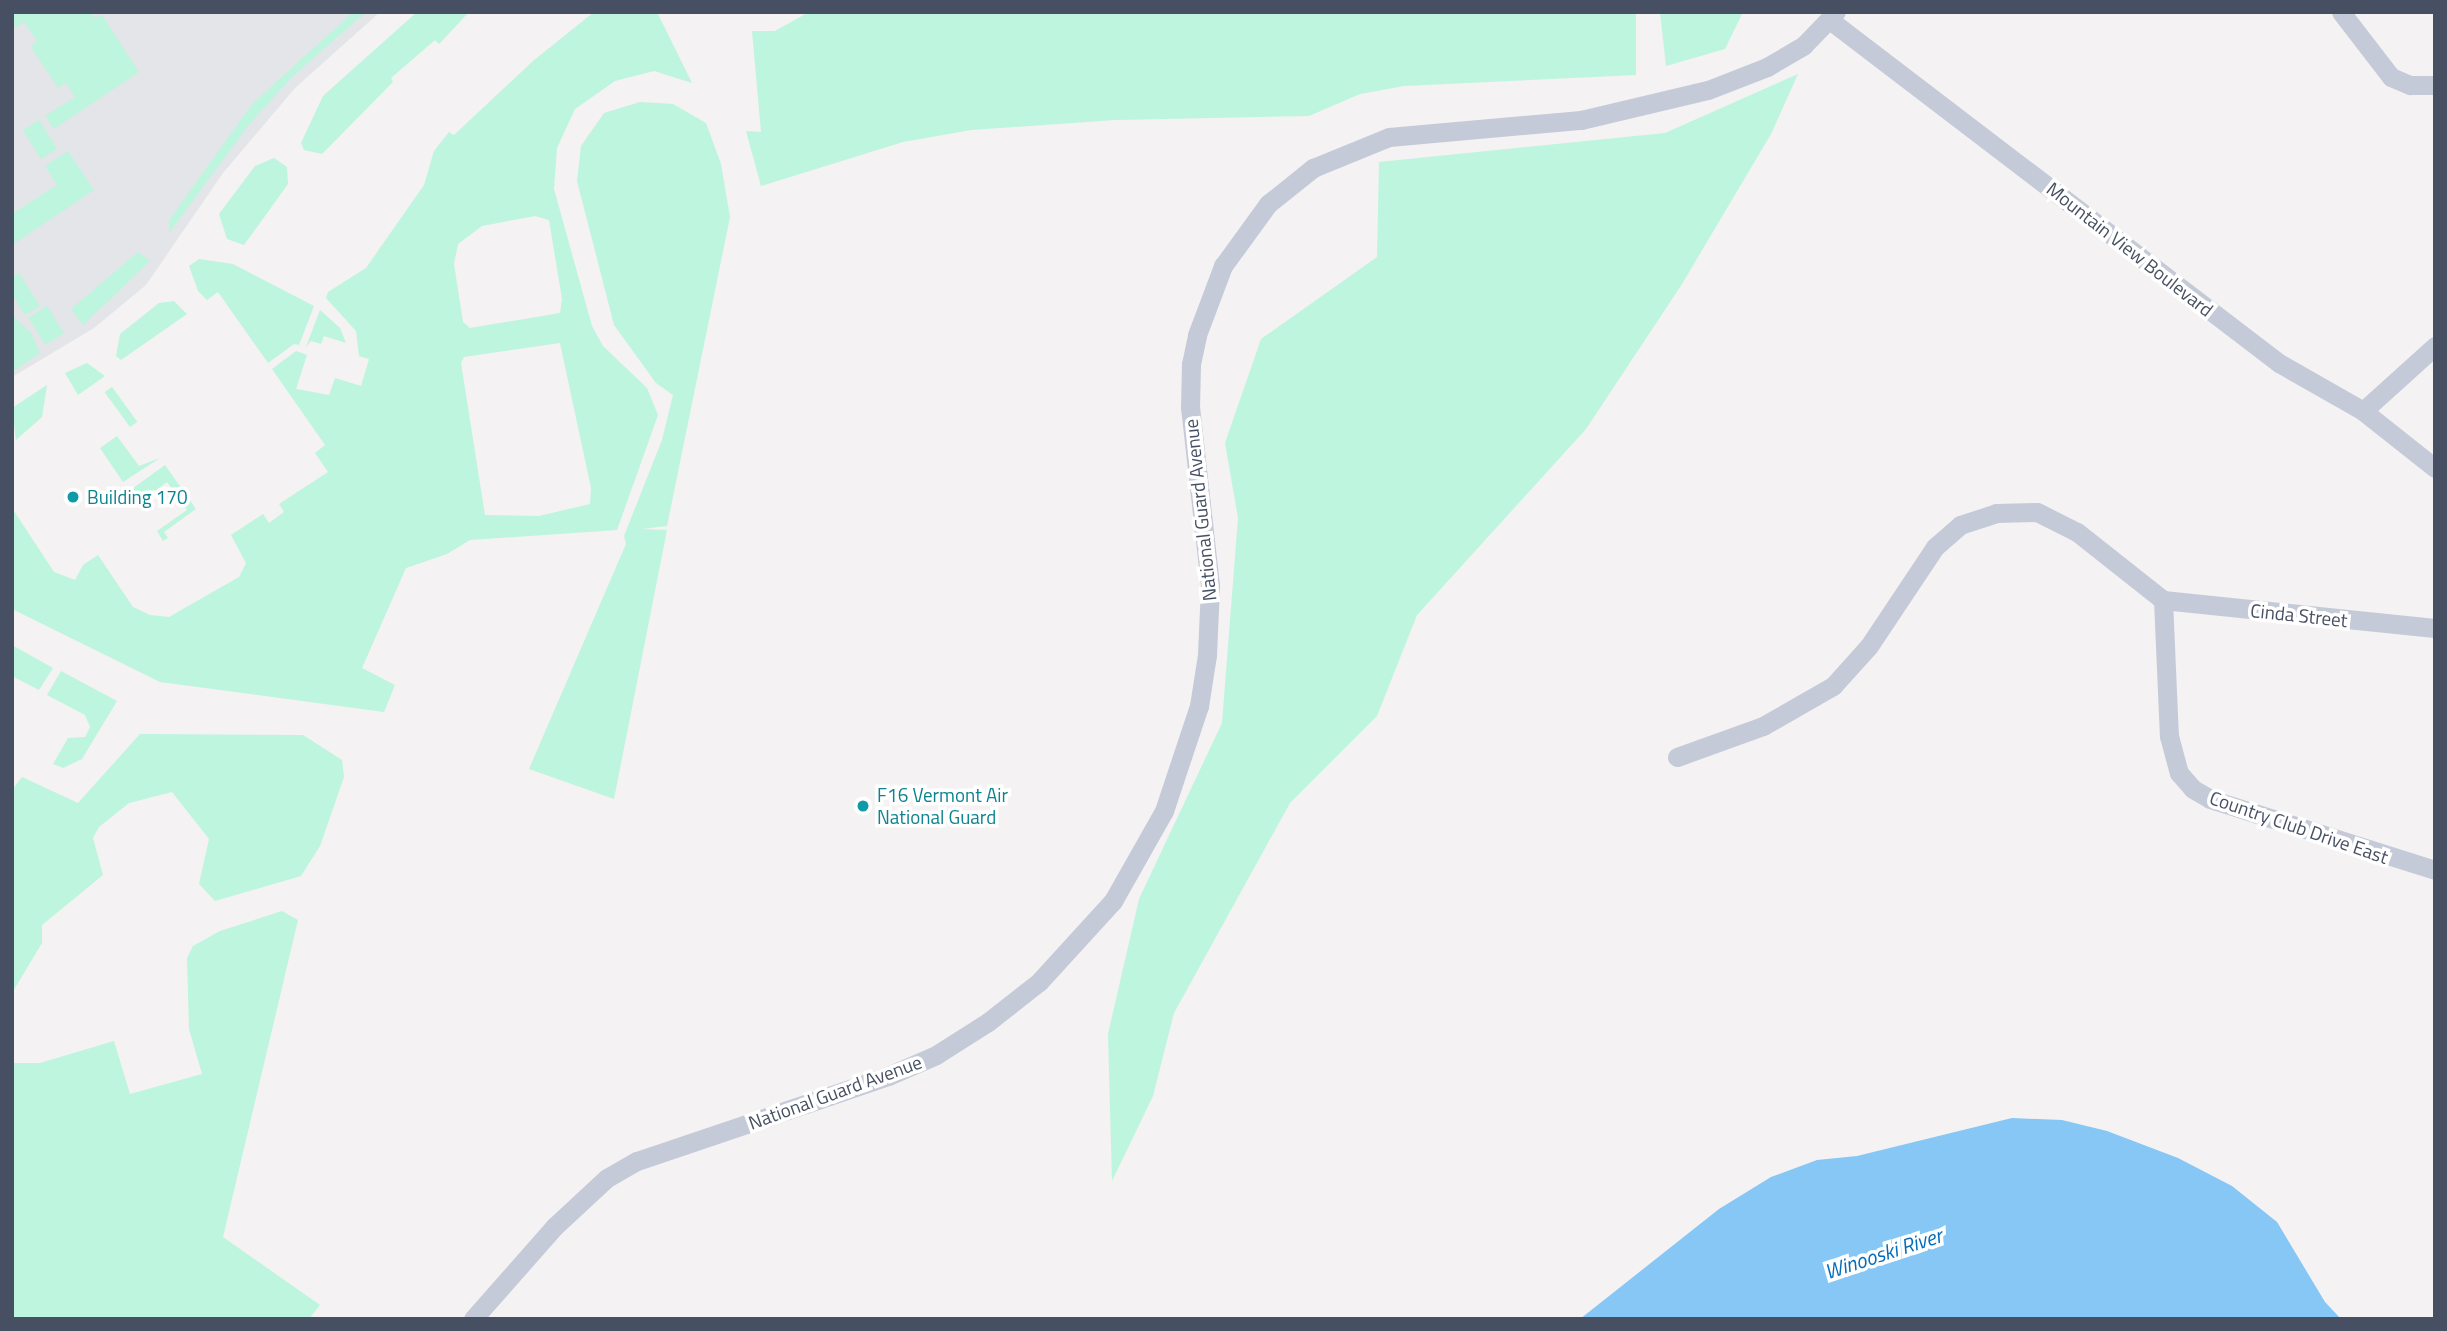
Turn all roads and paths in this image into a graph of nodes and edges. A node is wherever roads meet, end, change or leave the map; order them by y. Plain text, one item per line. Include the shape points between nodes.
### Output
1 (2341, 12) edge
2 (1834, 16) edge
3 (2435, 85) edge
4 (2435, 346) edge
5 (2363, 411) junction
6 (2435, 468) edge
7 (2163, 600) junction
8 (2435, 628) edge
9 (1677, 757) dead end
10 (2426, 868) edge
11 (2435, 883) edge
12 (473, 1319) edge

1 - 3 street via 2391,76 2410,85
2 - 5 street, Mountain View Boulevard via 2279,363
2 - 12 street, National Guard Avenue via 1786,57 1708,90 1581,120 1389,137 1313,168 1268,204 1223,266 1191,364 1190,408 1210,585 1199,706 1164,810 1113,901 1039,982 936,1055 888,1076 637,1161 607,1178 554,1227
4 - 5 street
5 - 6 street, Mountain View Boulevard
7 - 8 street, Cinda Street
7 - 9 street via 2057,520 2016,510 1977,517 1960,524 1935,547 1869,646 1833,686 1763,726
7 - 10 street, Country Club Drive East via 2169,736 2179,773 2193,789 2210,799
10 - 11 street, Country Club Drive East

